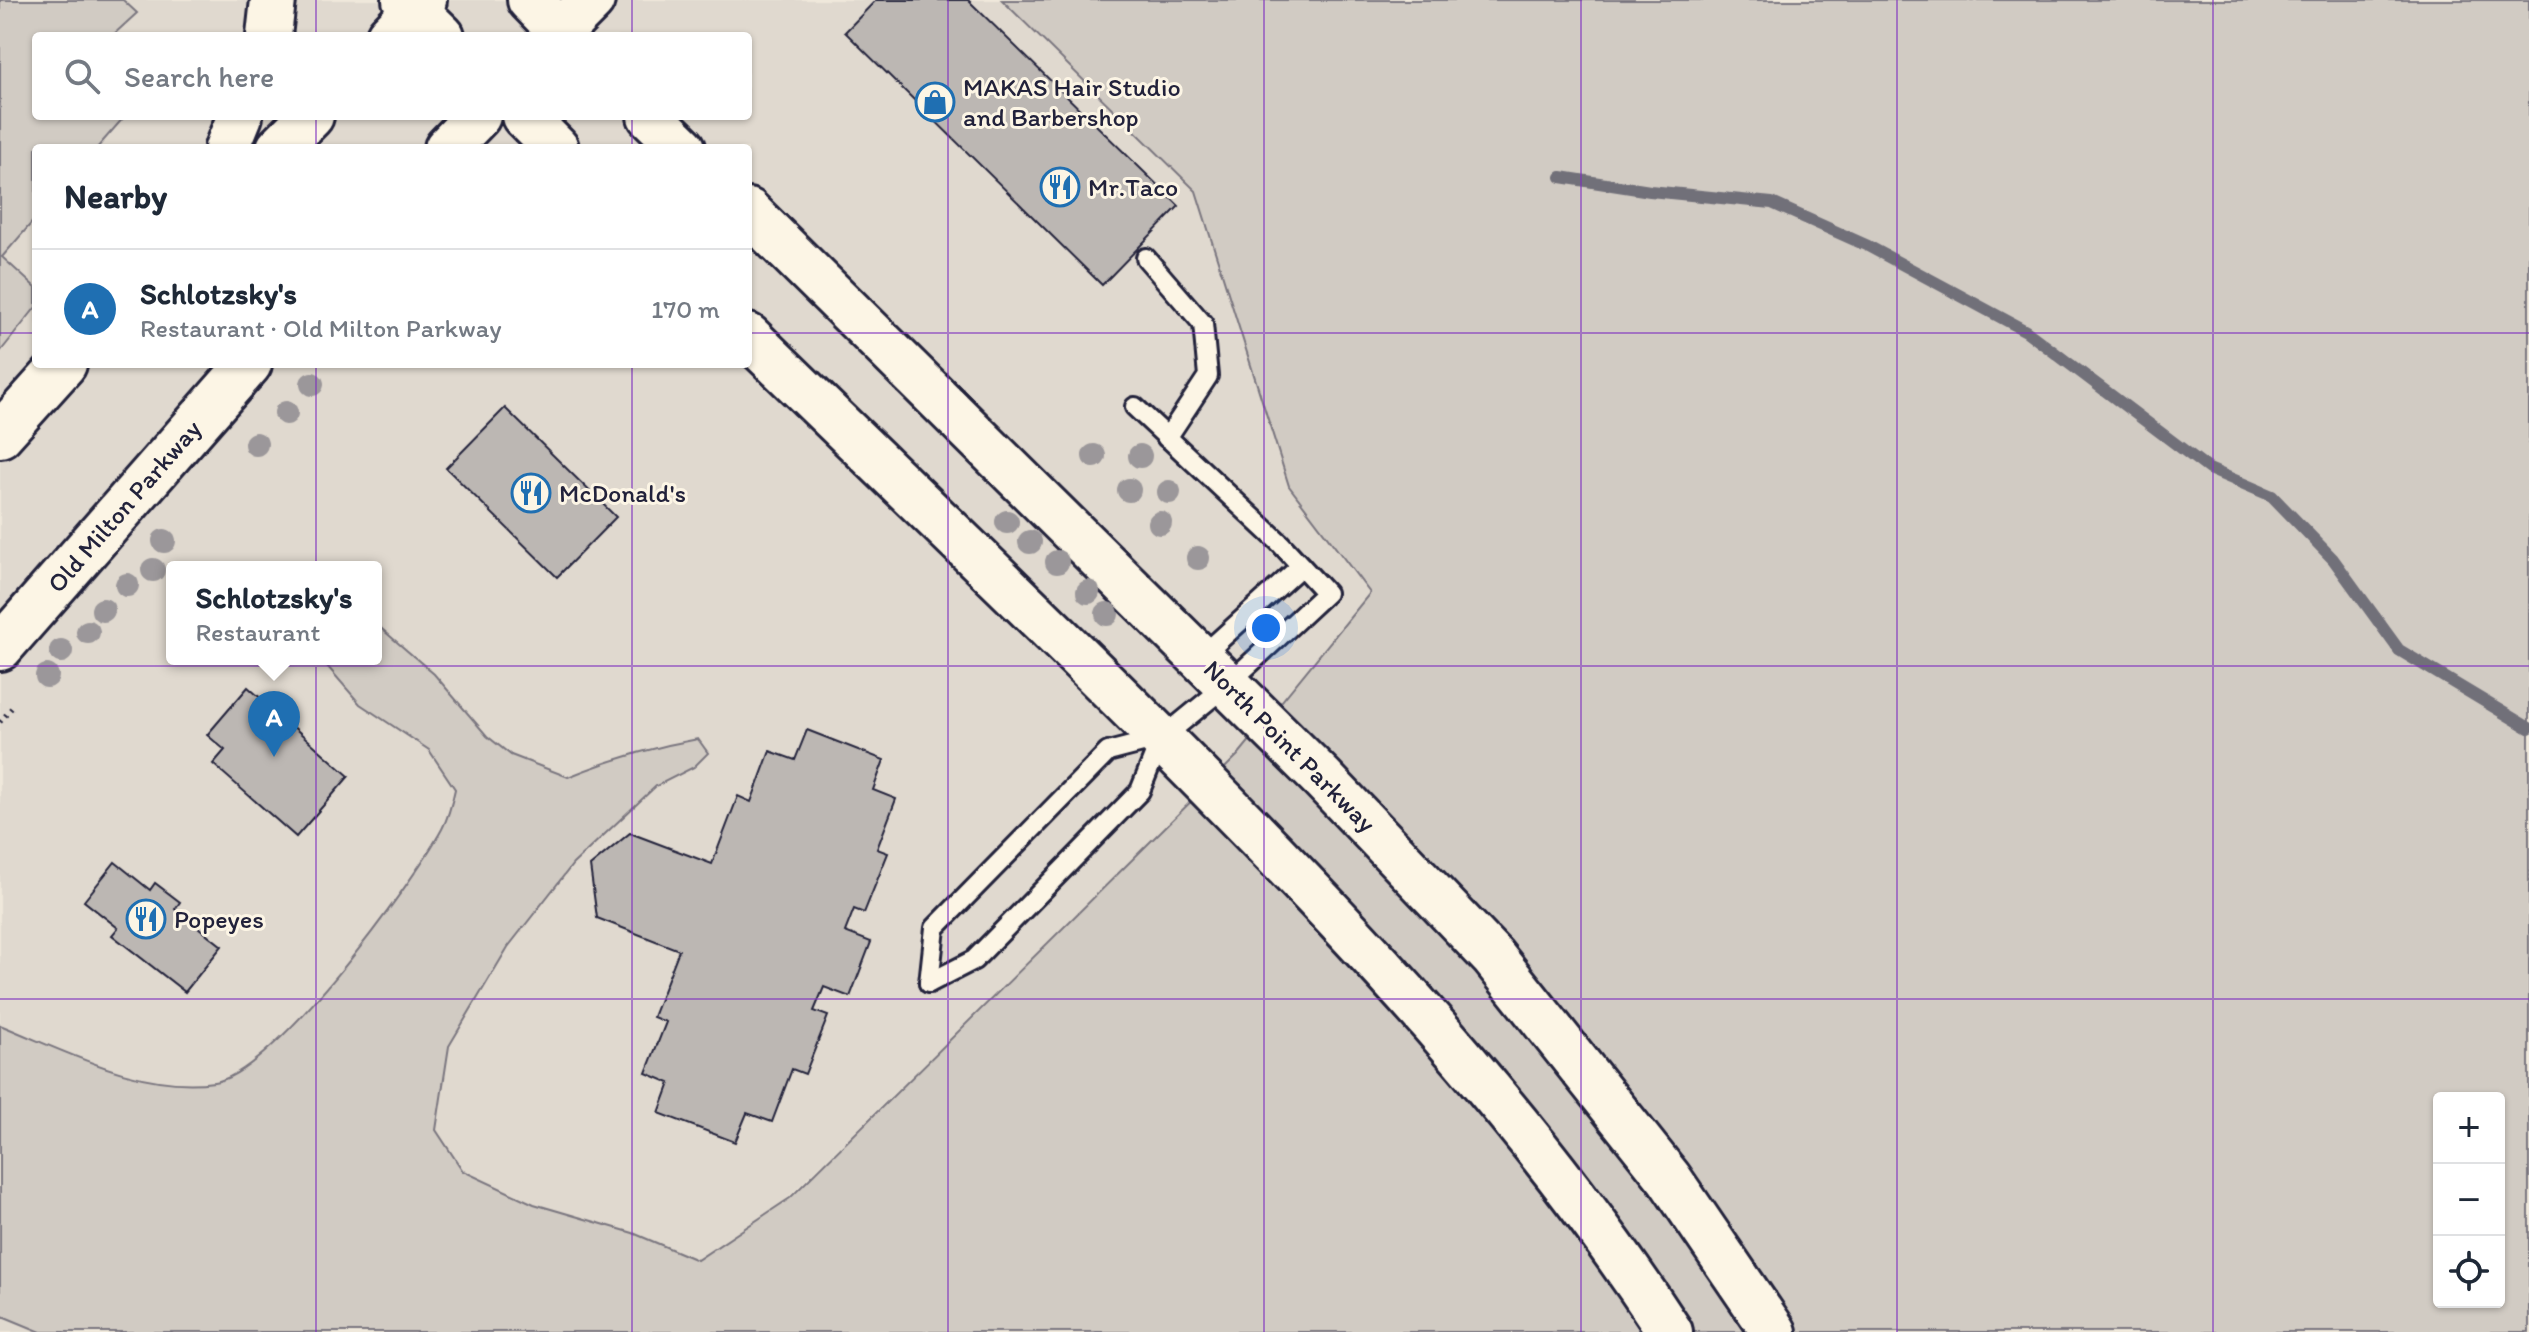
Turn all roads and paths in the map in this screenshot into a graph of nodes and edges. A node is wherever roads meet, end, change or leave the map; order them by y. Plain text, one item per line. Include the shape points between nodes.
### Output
1 (273, 0) edge
2 (530, 0) edge
3 (592, 0) edge
4 (269, 32) edge
5 (559, 32) edge
6 (563, 32) edge
7 (238, 120) edge
8 (307, 120) edge
9 (474, 120) edge
10 (528, 120) edge
11 (654, 120) edge
12 (229, 144) edge
13 (283, 144) edge
14 (451, 144) edge
15 (552, 144) edge
16 (679, 144) edge
17 (752, 215) edge
18 (1146, 258) dead end
19 (752, 340) edge
20 (60, 368) edge
21 (245, 368) edge
22 (1135, 407) dead end
23 (0, 435) edge
24 (1167, 438) junction
25 (1301, 566) junction
26 (0, 648) edge
27 (1214, 670) junction
28 (14, 705) dead end
29 (0, 722) edge
30 (1162, 738) junction
31 (1670, 1332) edge
32 (1774, 1332) edge

1 - 4 main road
2 - 5 main road
3 - 6 main road
7 - 12 main road
8 - 13 main road
9 - 14 main road
10 - 15 main road
11 - 16 main road
17 - 27 main road, North Point Parkway
18 - 24 lane via 1203,324 1208,376
19 - 30 main road
20 - 23 main road
21 - 26 main road, Old Milton Parkway
22 - 24 lane
24 - 25 lane
25 - 27 lane
25 - 27 lane via 1326,593
27 - 30 lane
27 - 32 main road, North Point Parkway via 1493,957 1669,1178
28 - 29 path
30 - 30 lane via 1108,752 935,928 929,983 974,960 1140,791
30 - 31 main road via 1425,1012 1596,1223

